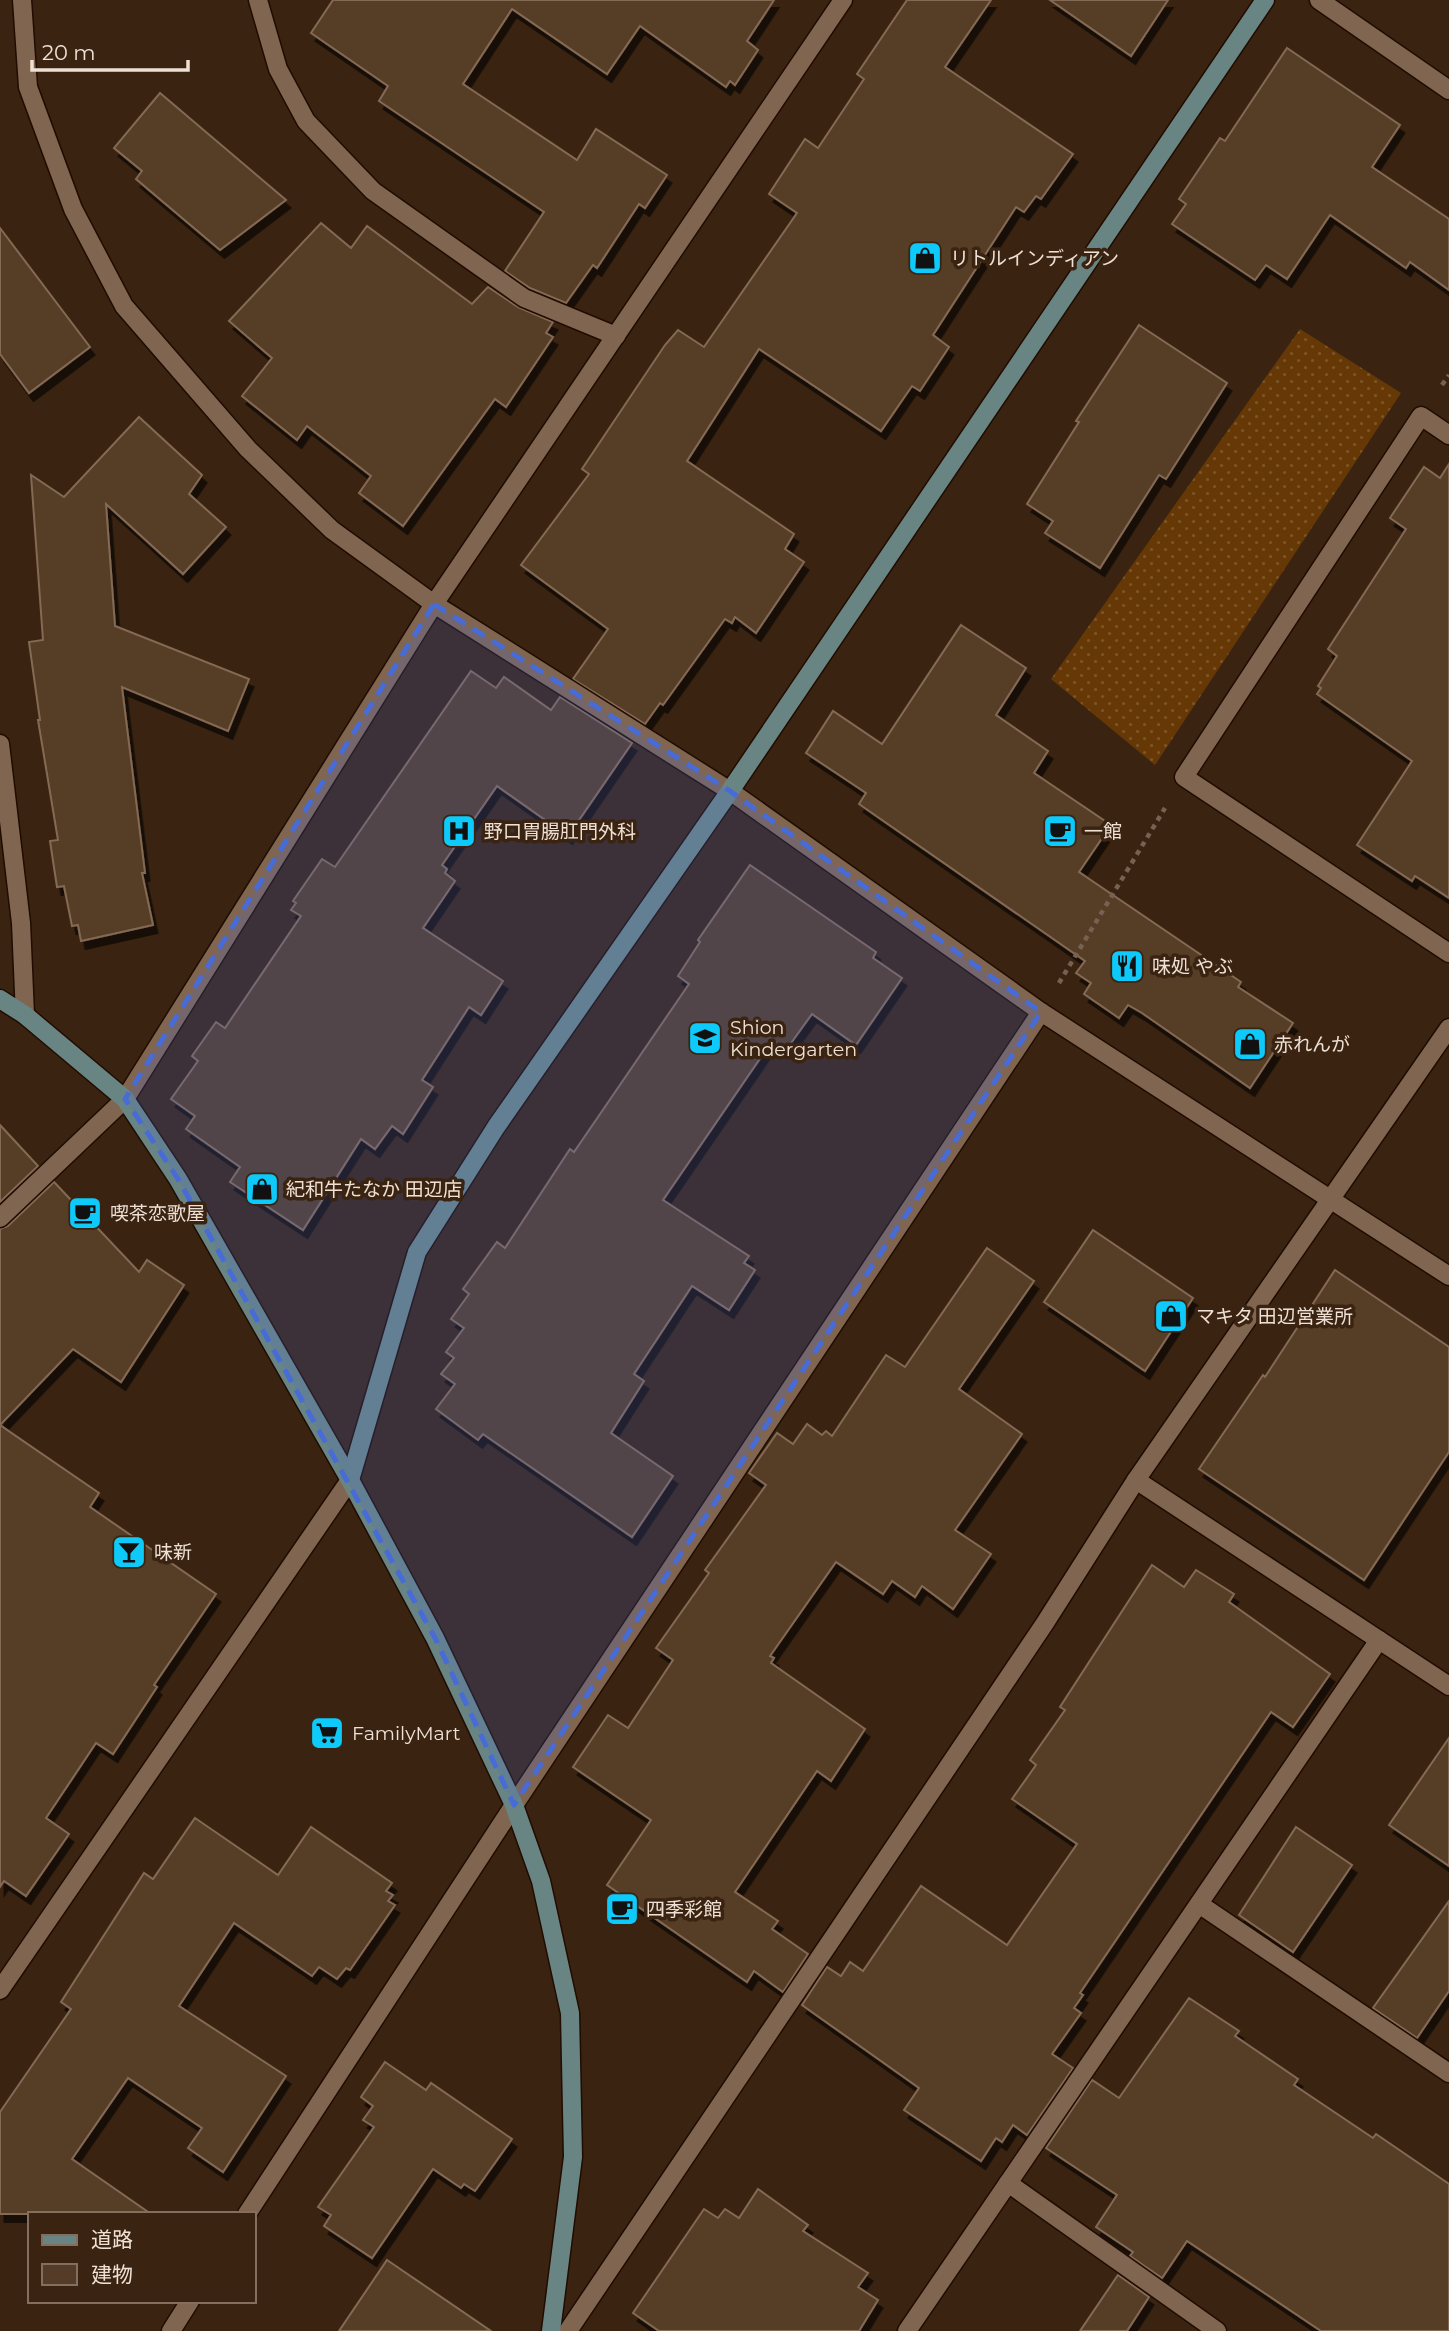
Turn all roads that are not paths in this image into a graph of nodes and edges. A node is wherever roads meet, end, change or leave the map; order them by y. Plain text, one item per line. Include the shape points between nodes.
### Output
1 (22, 0) edge
2 (258, 0) edge
3 (843, 0) edge
4 (1265, 0) edge
5 (1319, 0) edge
6 (1449, 90) edge
7 (616, 336) junction
8 (1449, 435) edge
9 (434, 604) junction
10 (0, 744) edge
11 (730, 792) junction
12 (1449, 953) edge
13 (0, 999) edge
14 (1041, 1012) junction
15 (25, 1015) junction
16 (1449, 1028) edge
17 (124, 1099) junction
18 (1333, 1199) junction
19 (0, 1218) edge
20 (1449, 1276) edge
21 (350, 1479) junction
22 (1136, 1480) junction
23 (1379, 1640) junction
24 (1449, 1686) edge
25 (513, 1805) junction
26 (1199, 1904) junction
27 (0, 1990) edge
28 (1449, 2073) edge
29 (1008, 2183) junction
30 (248, 2212) edge
31 (189, 2303) edge
32 (171, 2331) edge
33 (551, 2331) edge
34 (568, 2331) edge
35 (907, 2331) edge
36 (1217, 2331) edge

1 - 9 street via 28,87 73,209 124,306 257,458 332,530
2 - 7 street via 278,69 306,121 373,191 524,298
3 - 7 street
4 - 11 street
5 - 6 street
7 - 9 street
8 - 12 street via 1421,416 1184,777
9 - 11 street
9 - 17 street
10 - 15 street via 21,923
11 - 14 street
11 - 21 street via 496,1127 417,1252
13 - 15 street
14 - 18 street
14 - 25 street
15 - 17 street
16 - 18 street
17 - 19 street
17 - 21 street via 178,1179
18 - 20 street
18 - 22 street
21 - 25 street via 435,1638
21 - 27 street
22 - 23 street
22 - 34 street via 1045,1623
23 - 24 street
23 - 26 street
25 - 30 street
25 - 33 street via 541,1881 570,2013 573,2157
26 - 28 street
26 - 29 street
29 - 35 street
29 - 36 street
31 - 32 street

